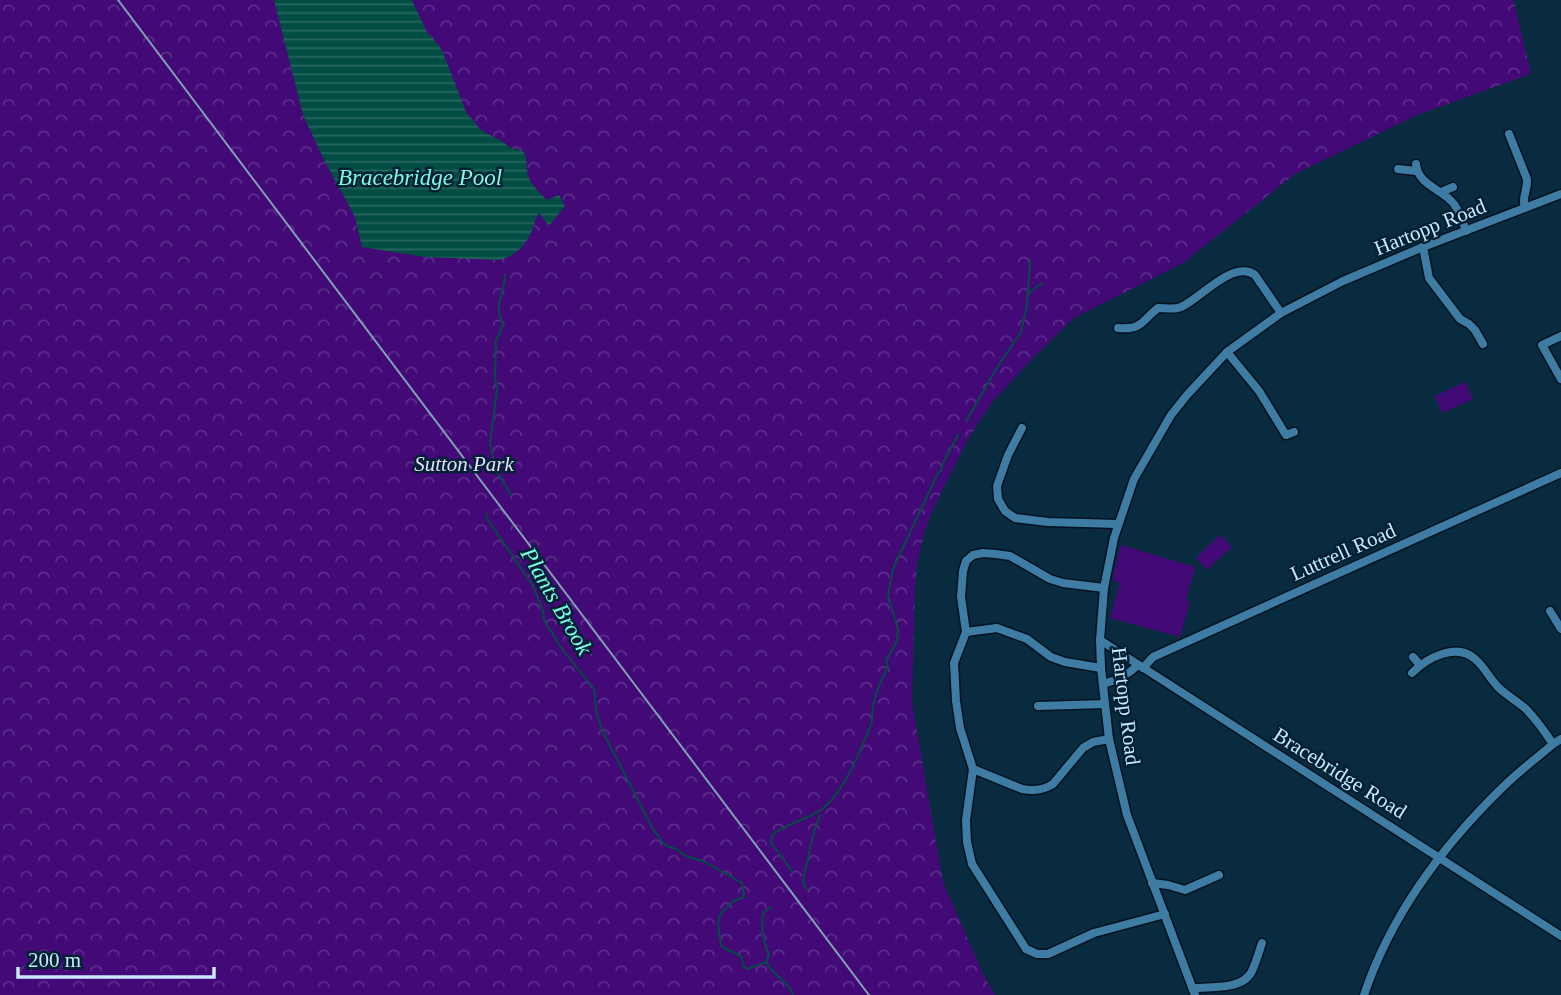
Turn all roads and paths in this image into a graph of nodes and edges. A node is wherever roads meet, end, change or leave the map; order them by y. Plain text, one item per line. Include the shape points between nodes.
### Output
1 (1509, 134) dead end
2 (1398, 169) dead end
3 (1453, 187) dead end
4 (1441, 192) junction
5 (1561, 194) edge
6 (1525, 208) junction
7 (1466, 231) junction
8 (1423, 247) junction
9 (1281, 313) junction
10 (1118, 328) dead end
11 (1561, 336) edge
12 (1483, 344) dead end
13 (1227, 352) junction
14 (1561, 379) edge
15 (1017, 432) dead end
16 (1294, 432) dead end
17 (1561, 473) edge
18 (1118, 524) junction
19 (1104, 588) junction
20 (1550, 611) dead end
21 (1561, 629) edge
22 (966, 632) junction
23 (1100, 640) junction
24 (1413, 657) dead end
25 (1420, 665) junction
26 (1140, 666) junction
27 (1101, 668) junction
28 (1412, 673) dead end
29 (1102, 684) junction
30 (1105, 704) junction
31 (1038, 706) dead end
32 (1109, 738) junction
33 (1557, 742) edge
34 (973, 769) junction
35 (1439, 858) junction
36 (1219, 875) dead end
37 (1152, 883) junction
38 (1165, 914) junction
39 (1561, 936) edge
40 (1262, 943) dead end
41 (1194, 992) edge
42 (1364, 995) edge

1 - 6 street via 1527,179
2 - 4 street via 1416,167 1423,180
3 - 4 street
4 - 7 street via 1455,205
5 - 6 street, Hartopp Road
6 - 7 street, Hartopp Road
7 - 8 street, Hartopp Road
8 - 9 street, Hartopp Road
8 - 12 street via 1429,278
9 - 10 street via 1255,275 1243,271 1213,284 1178,308 1158,308 1132,329
9 - 13 street, Hartopp Road
11 - 14 street via 1542,345
13 - 16 street via 1286,435
13 - 18 street, Hartopp Road via 1171,415 1134,479
15 - 18 street via 997,486 1005,511 1016,518 1048,522
17 - 26 street, Luttrell Road
18 - 19 street, Hartopp Road
19 - 22 street via 1050,579 1010,556 973,555 966,561 962,584
19 - 23 street, Hartopp Road
20 - 21 street
22 - 27 street via 997,628 1027,639 1065,662
22 - 34 street via 954,663 960,729
23 - 26 street, Bracebridge Road
23 - 27 street, Hartopp Road
24 - 25 street
25 - 28 street
25 - 33 street via 1443,654 1467,653
26 - 29 street, Luttrell Road
26 - 35 street, Bracebridge Road
27 - 29 street, Hartopp Road
29 - 30 street, Hartopp Road
30 - 31 street
30 - 32 street, Hartopp Road
32 - 34 street via 1087,744 1053,784 1041,789 1023,789
32 - 37 street, Hartopp Road via 1127,815
33 - 35 street via 1506,784
34 - 38 street via 966,820 971,864 1026,949 1048,954 1094,933
35 - 39 street, Bracebridge Road
35 - 42 street via 1402,912
36 - 37 street via 1185,890
37 - 38 street, Hartopp Road
38 - 41 street, Hartopp Road
40 - 41 street via 1252,972 1244,980

